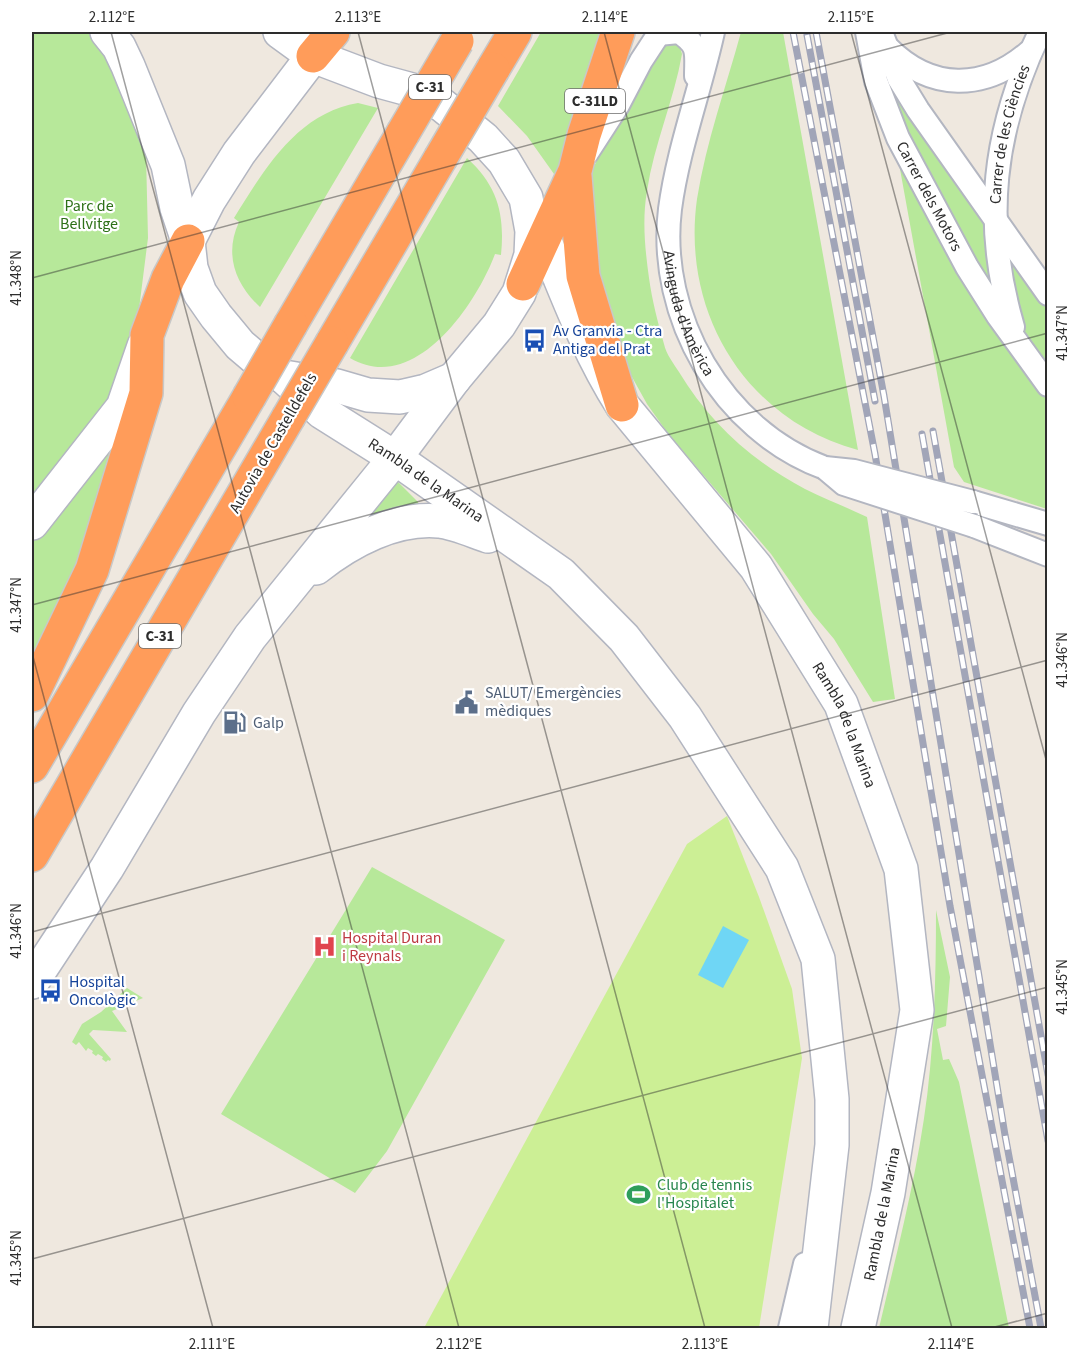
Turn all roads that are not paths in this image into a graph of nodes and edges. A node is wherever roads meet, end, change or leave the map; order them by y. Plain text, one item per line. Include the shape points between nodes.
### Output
1 (107, 32) edge
2 (280, 32) edge
3 (515, 32) edge
4 (618, 32) edge
5 (713, 32) edge
6 (867, 32) edge
7 (659, 33) edge
8 (459, 36) edge
9 (883, 38) edge
10 (1035, 41) edge
11 (323, 44) edge
12 (696, 102) junction
13 (575, 171) junction
14 (526, 198) junction
15 (994, 217) junction
16 (544, 240) junction
17 (188, 241) junction
18 (523, 284) junction
19 (1047, 294) edge
20 (147, 335) junction
21 (1021, 349) junction
22 (284, 377) junction
23 (454, 379) junction
24 (1047, 385) edge
25 (622, 405) junction
26 (395, 458) junction
27 (825, 468) junction
28 (32, 523) edge
29 (1047, 525) edge
30 (524, 550) junction
31 (1047, 555) edge
32 (282, 595) junction
33 (96, 654) junction
34 (32, 695) edge
35 (32, 718) edge
36 (32, 766) edge
37 (32, 855) edge
38 (32, 982) edge
39 (832, 1145) junction
40 (790, 1329) edge
41 (811, 1329) edge
42 (858, 1329) edge

1 - 17 street via 128,66 168,165
2 - 11 street
3 - 37 highway, Autovia de Castelldefels / C-31, bridge
4 - 13 highway, C-31LD
5 - 12 street, Avinguda d'Amèrica
6 - 21 street, Carrer dels Motors via 876,81 898,138 967,267
7 - 12 street, Avinguda d'Amèrica via 679,32 692,40 696,51
7 - 13 street, Avinguda d'Amèrica
8 - 33 highway, C-31, bridge
9 - 10 street, Carrer de les Ciències via 921,73 955,81 980,80 1004,71
9 - 15 street, Carrer dels Motors via 899,79 918,110
10 - 15 street, Carrer de les Ciències via 1010,105 1001,143
11 - 14 street via 379,81 412,90 442,105 504,161
11 - 17 street via 239,153
12 - 27 street, Avinguda d'Amèrica via 670,208 672,276 685,325 704,363 732,404 784,448
13 - 16 highway, C-31LD
13 - 25 highway via 583,276
14 - 16 street, Rambla de la Marina
14 - 18 street via 532,231 531,255
15 - 19 street, Carrer dels Motors
15 - 21 street, Carrer dels Motors via 1006,298
16 - 18 highway, C-31LD
16 - 25 street, Rambla de la Marina via 570,304
17 - 20 highway via 168,279
17 - 22 street via 191,268 200,293 216,316 240,345
18 - 23 street, C-31LD via 499,325
20 - 28 street via 123,407
20 - 34 highway via 146,393 92,570
21 - 24 street, Carrer dels Motors
22 - 23 street via 368,395 400,397
22 - 26 street, Rambla de la Marina via 322,412
23 - 26 street, C-31LD
25 - 42 street, Rambla de la Marina via 756,567 841,704 900,869 917,1010 888,1193
26 - 30 street, Rambla de la Marina
26 - 32 street, C-31LD
27 - 29 street, Avinguda d'Amèrica, bridge via 854,471
27 - 31 street, Avinguda d'Amèrica, bridge via 844,484 974,526
30 - 32 street via 441,521 413,521 378,531 332,555
30 - 39 street, Rambla de la Marina via 561,574 624,639 685,717 782,868 818,959 832,1099
32 - 38 street, C-31LD via 199,713 107,868
33 - 35 highway via 55,678
33 - 36 highway, C-31
39 - 40 street
39 - 41 street, Rambla de la Marina

